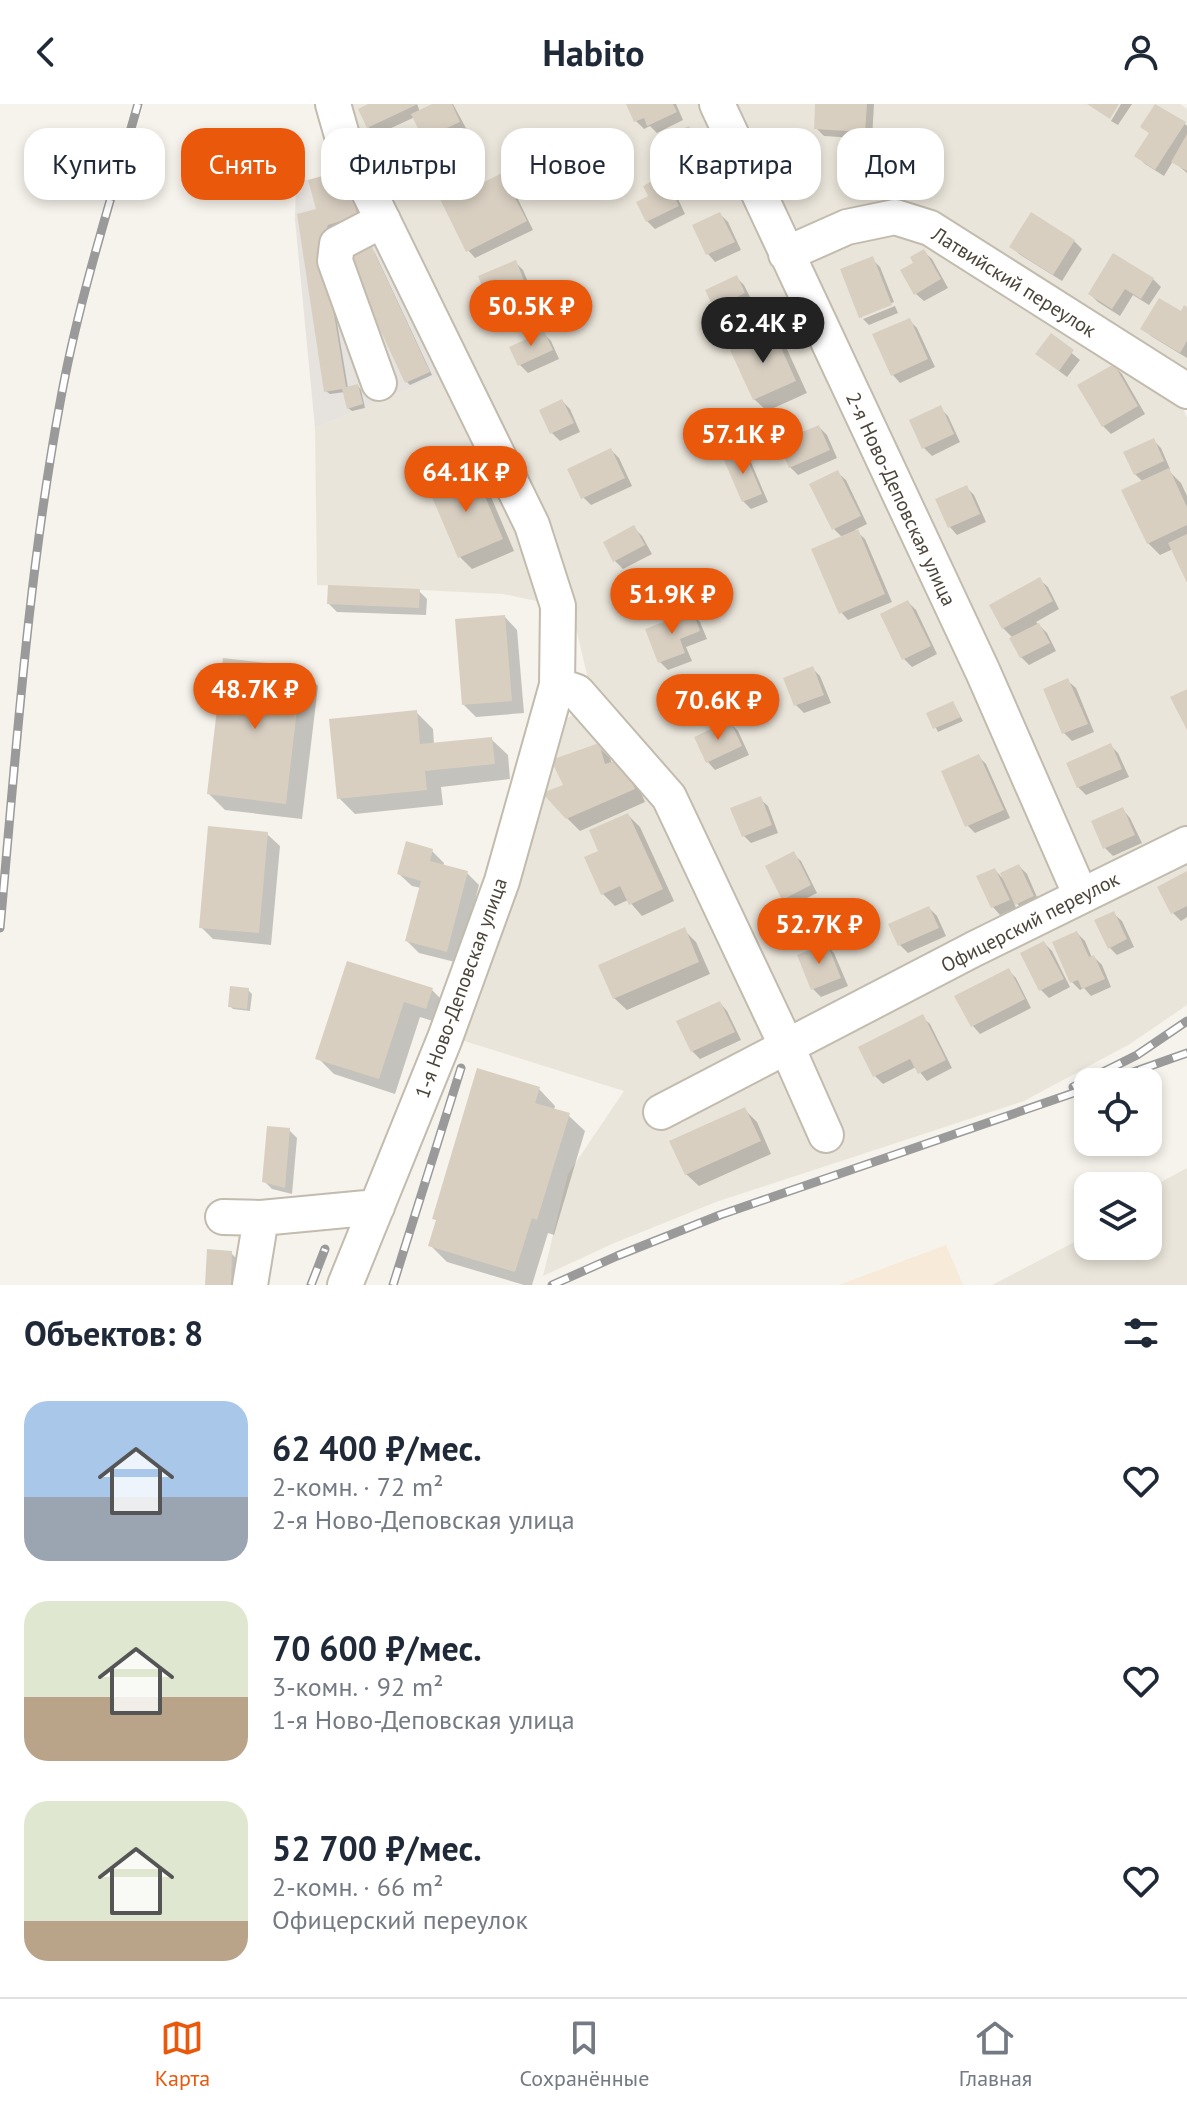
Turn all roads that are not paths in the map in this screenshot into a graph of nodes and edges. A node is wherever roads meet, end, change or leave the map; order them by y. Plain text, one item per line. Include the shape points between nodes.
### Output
1 (333, 104) edge
2 (717, 104) edge
3 (383, 220) junction
4 (786, 254) junction
5 (379, 383) dead end
6 (1187, 391) edge
7 (557, 685) junction
8 (1187, 844) edge
9 (1081, 896) junction
10 (787, 1047) junction
11 (661, 1112) dead end
12 (826, 1135) dead end
13 (377, 1207) junction
14 (223, 1217) dead end
15 (261, 1218) junction
16 (250, 1285) edge
17 (345, 1285) edge

1 - 3 street, 1-я Ново-Деповская улица via 343,139
2 - 4 street, 2-я Ново-Деповская улица
3 - 5 street via 337,244 335,261
3 - 7 street, 1-я Ново-Деповская улица via 532,525 558,606
4 - 6 street, Латвийский переулок via 847,227 895,217 930,228
4 - 9 street, 2-я Ново-Деповская улица via 983,672
7 - 10 street via 577,692 669,797
7 - 13 street, 1-я Ново-Деповская улица via 502,881
8 - 9 street, Офицерский переулок
9 - 10 street, Офицерский переулок
10 - 11 street, Офицерский переулок
10 - 12 street
13 - 15 street
13 - 17 street, 1-я Ново-Деповская улица
14 - 15 street
15 - 16 street

